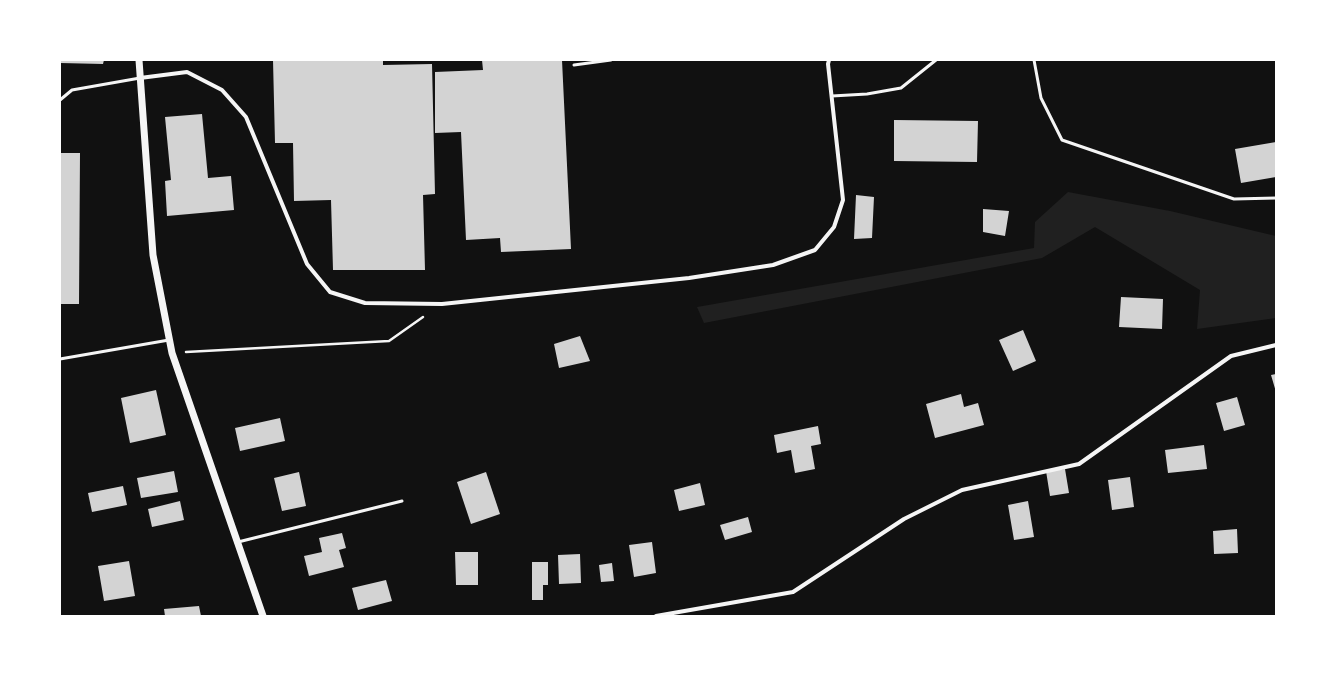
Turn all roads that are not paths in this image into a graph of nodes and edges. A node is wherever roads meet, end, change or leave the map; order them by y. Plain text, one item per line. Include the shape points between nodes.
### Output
1 (139, 60) edge
2 (610, 60) edge
3 (829, 60) edge
4 (936, 60) edge
5 (1034, 60) edge
6 (574, 65) dead end
7 (140, 78) junction
8 (832, 96) junction
9 (60, 100) edge
10 (1276, 198) edge
11 (169, 340) junction
12 (1276, 345) edge
13 (60, 359) edge
14 (402, 501) dead end
15 (238, 542) junction
16 (263, 616) edge
17 (656, 616) edge

1 - 7 street
2 - 6 lane
3 - 8 street
4 - 8 lane via 901,88 867,94
5 - 10 lane via 1041,98 1062,140 1234,199
7 - 8 street via 187,72 222,90 246,117 307,264 330,292 365,303 442,304 689,278 773,265 815,250 834,227 843,200
7 - 9 lane via 72,90
7 - 11 street via 152,255
11 - 13 lane
11 - 15 street
12 - 17 street via 1231,356 1079,464 962,490 904,520 793,592
14 - 15 lane
15 - 16 street

